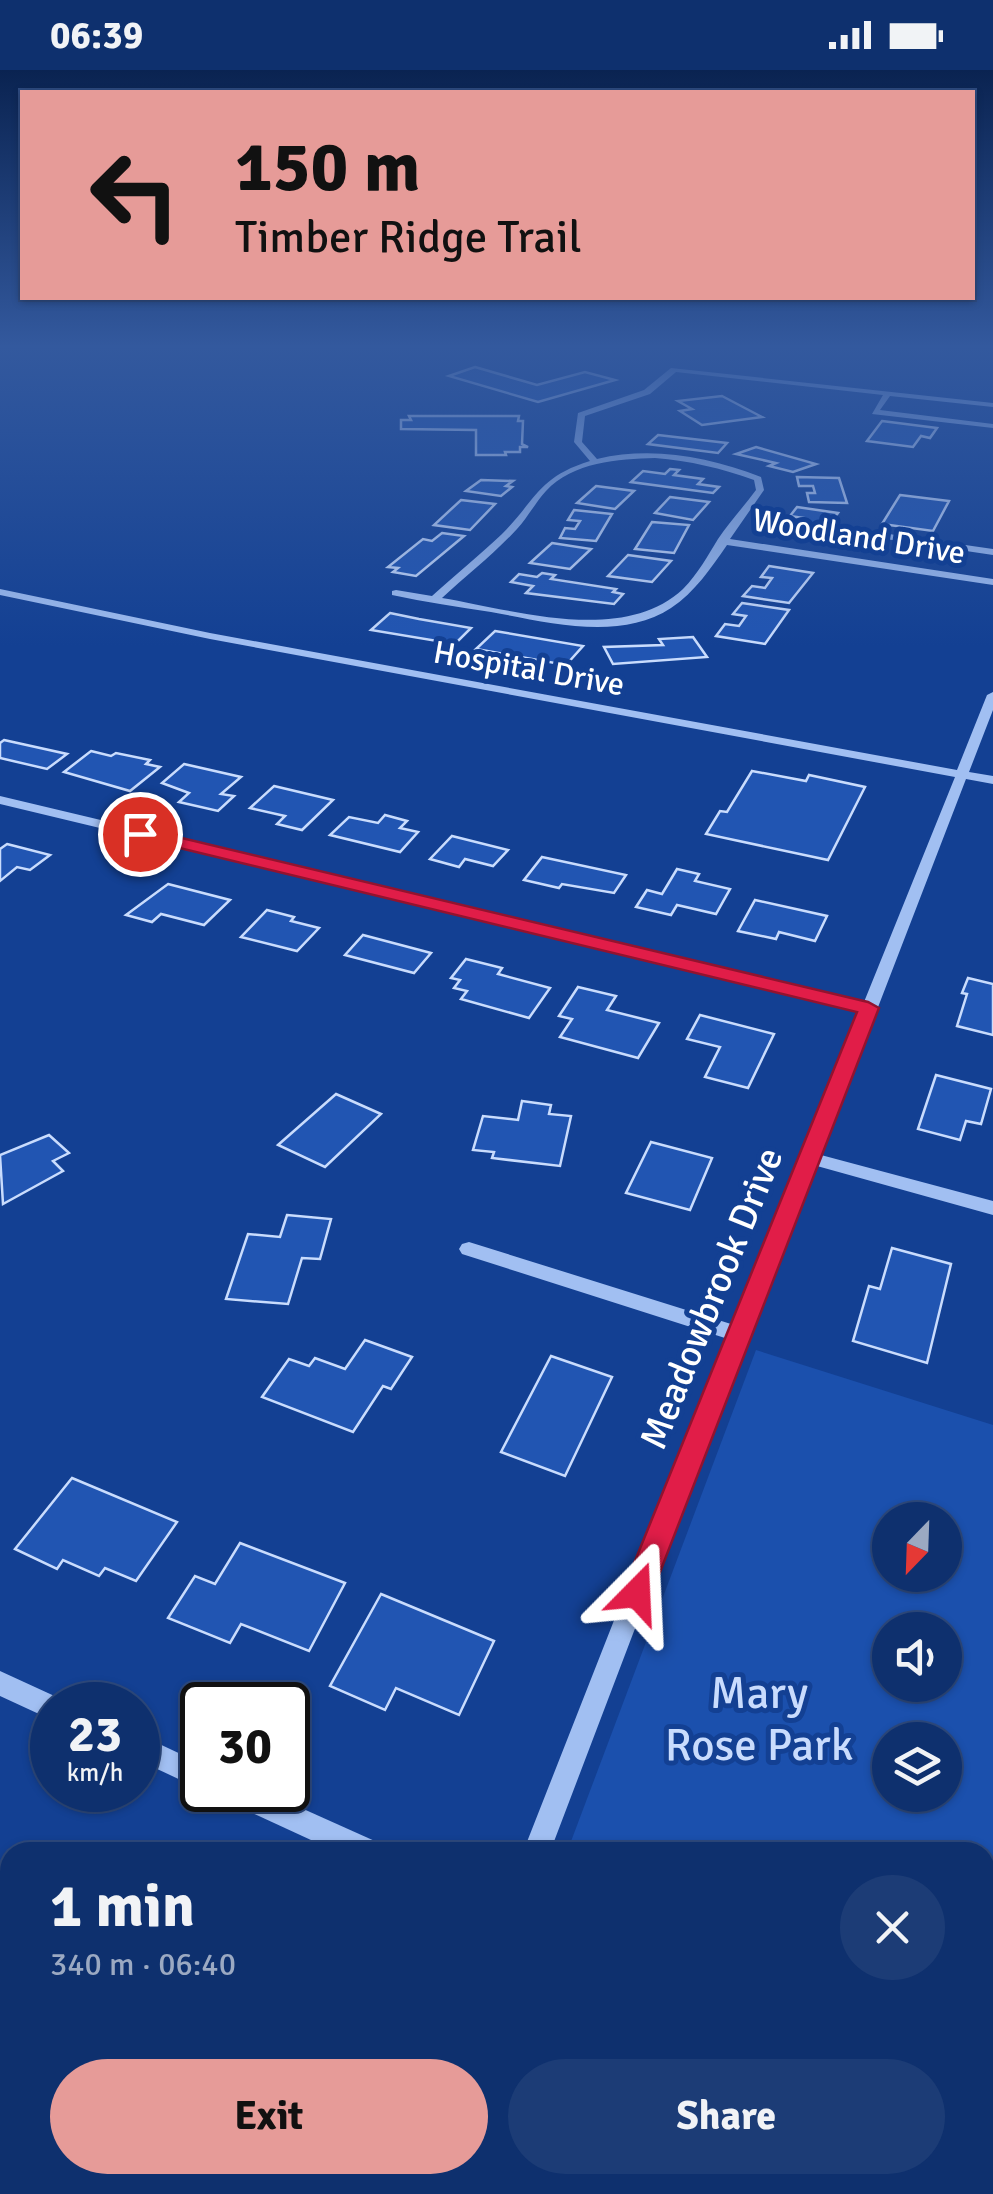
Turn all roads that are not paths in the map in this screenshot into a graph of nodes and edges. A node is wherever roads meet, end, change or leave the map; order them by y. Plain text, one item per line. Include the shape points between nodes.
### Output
1 (582, 447) edge
2 (594, 461) junction
3 (882, 536) dead end
4 (722, 541) junction
5 (993, 552) edge
6 (993, 582) edge
7 (0, 592) edge
8 (396, 593) dead end
9 (434, 600) junction
10 (993, 694) edge
11 (964, 776) junction
12 (993, 780) edge
13 (0, 800) edge
14 (868, 1008) junction
15 (812, 1158) junction
16 (993, 1208) edge
17 (469, 1249) dead end
18 (737, 1334) junction
19 (0, 1684) edge
20 (30, 1698) edge
21 (280, 1812) edge
22 (346, 1842) edge
23 (541, 1842) edge

1 - 2 street
2 - 4 street via 668,459 758,480 760,490
2 - 9 street via 550,481 515,526
3 - 5 street
4 - 6 street, Woodland Drive
4 - 9 street, Woodland Drive via 677,604 628,622 566,622
7 - 11 street, Hospital Drive
8 - 9 street, Woodland Drive
10 - 11 street
11 - 12 street, Hospital Drive
11 - 14 street, Meadowbrook Drive
13 - 14 street
14 - 15 street, Meadowbrook Drive
15 - 16 street
15 - 18 street, Meadowbrook Drive
17 - 18 street
18 - 23 street, Meadowbrook Drive
19 - 20 street
21 - 22 street

